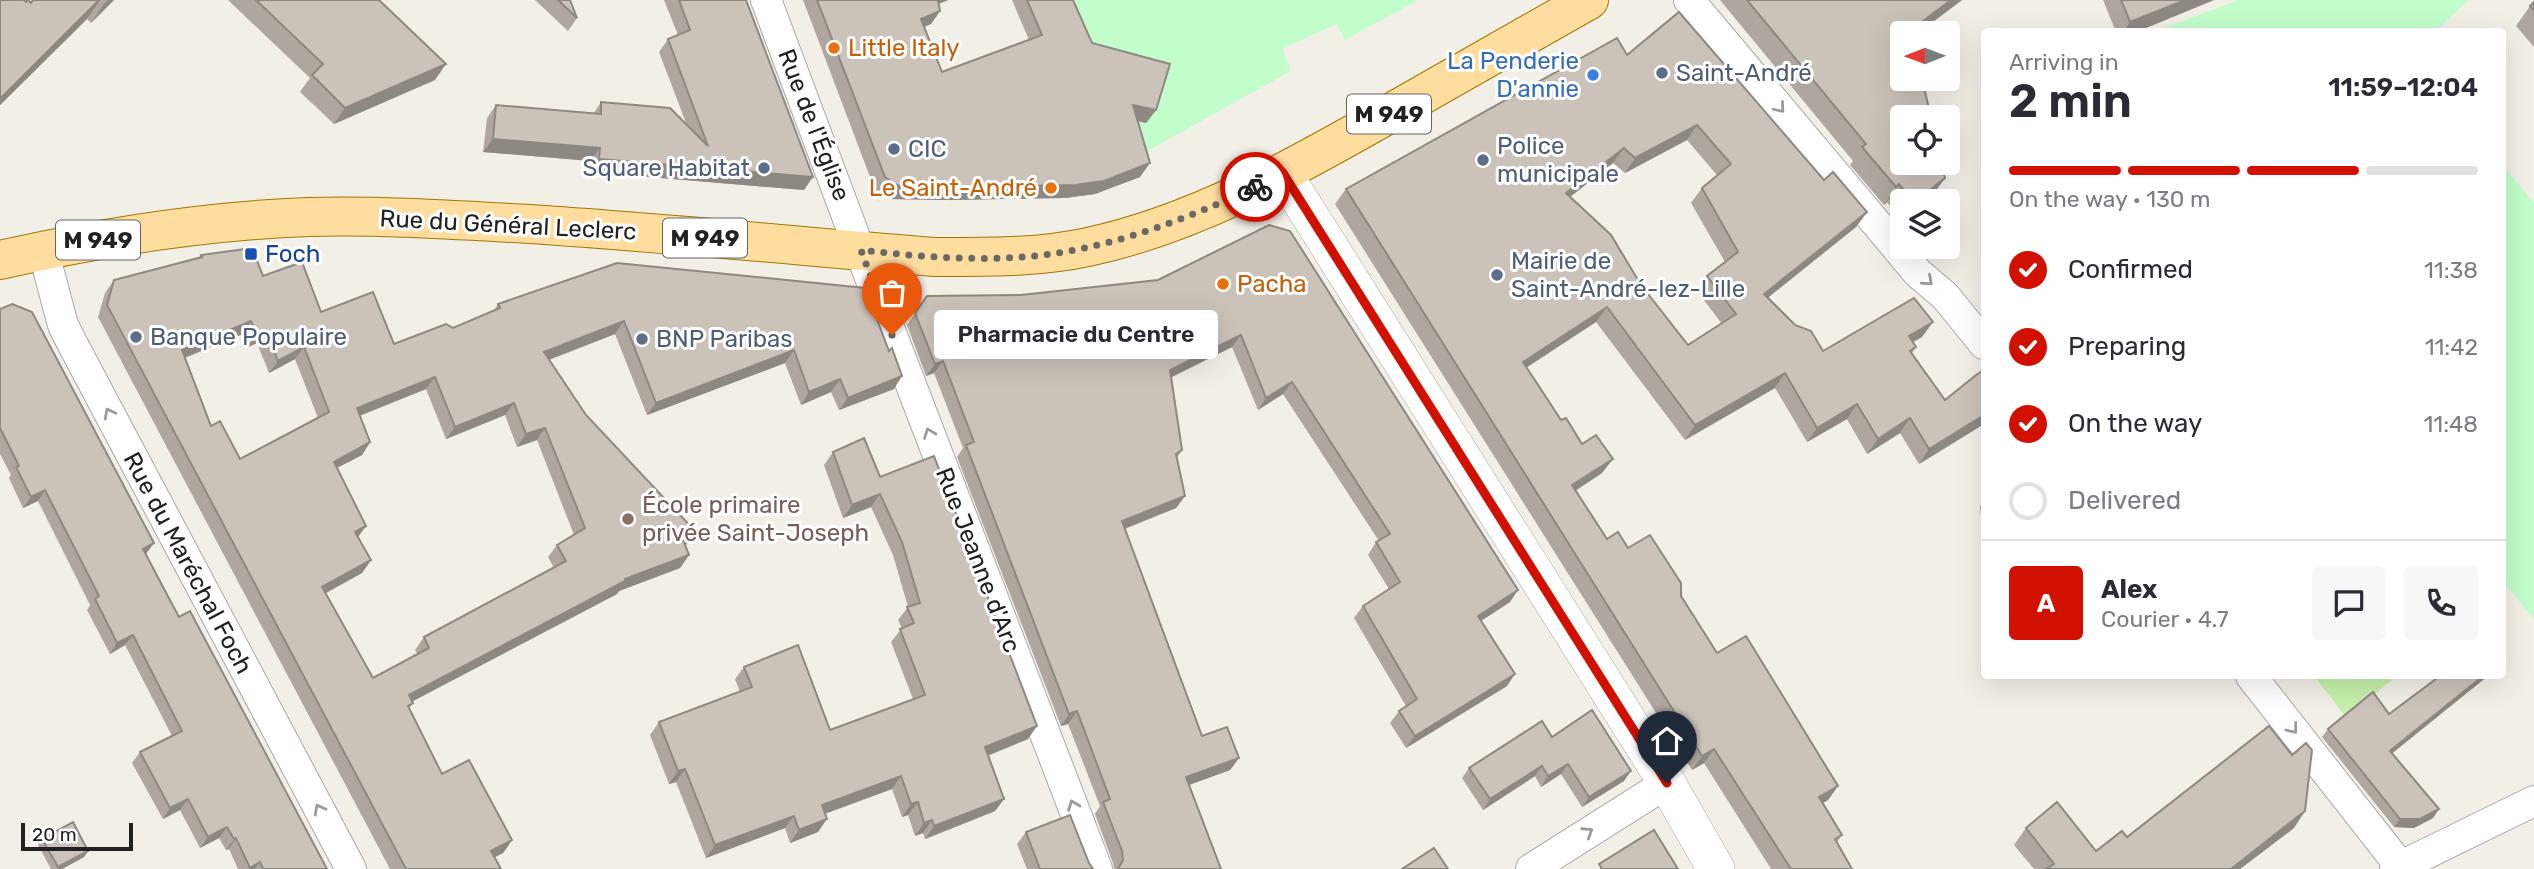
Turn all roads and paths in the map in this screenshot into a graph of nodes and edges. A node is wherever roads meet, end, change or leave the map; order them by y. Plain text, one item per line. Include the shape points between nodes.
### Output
1 (766, 0) edge
2 (1589, 0) edge
3 (1689, 0) edge
4 (1283, 173) junction
5 (43, 250) junction
6 (861, 250) junction
7 (0, 260) edge
8 (1981, 340) edge
9 (2253, 679) edge
10 (1667, 783) junction
11 (2534, 801) edge
12 (2398, 868) edge
13 (351, 869) edge
14 (1097, 869) edge
15 (1531, 869) edge
16 (1716, 869) edge

1 - 6 street, Rue de l'Église
2 - 4 main road, Rue du Général Leclerc / M 949
3 -> 8 street
4 - 6 main road, Rue du Général Leclerc / M 949 via 1146,231 1086,247 978,258
4 - 10 street
5 - 6 main road, Rue du Général Leclerc / M 949 via 196,225 354,216
5 - 7 main road, Rue du Général Leclerc / M 949
13 -> 5 street, Rue du Maréchal Foch via 67,333
14 -> 6 street, Rue Jeanne d'Arc
9 -> 12 street
15 -> 10 street
10 - 16 street
11 - 12 street

